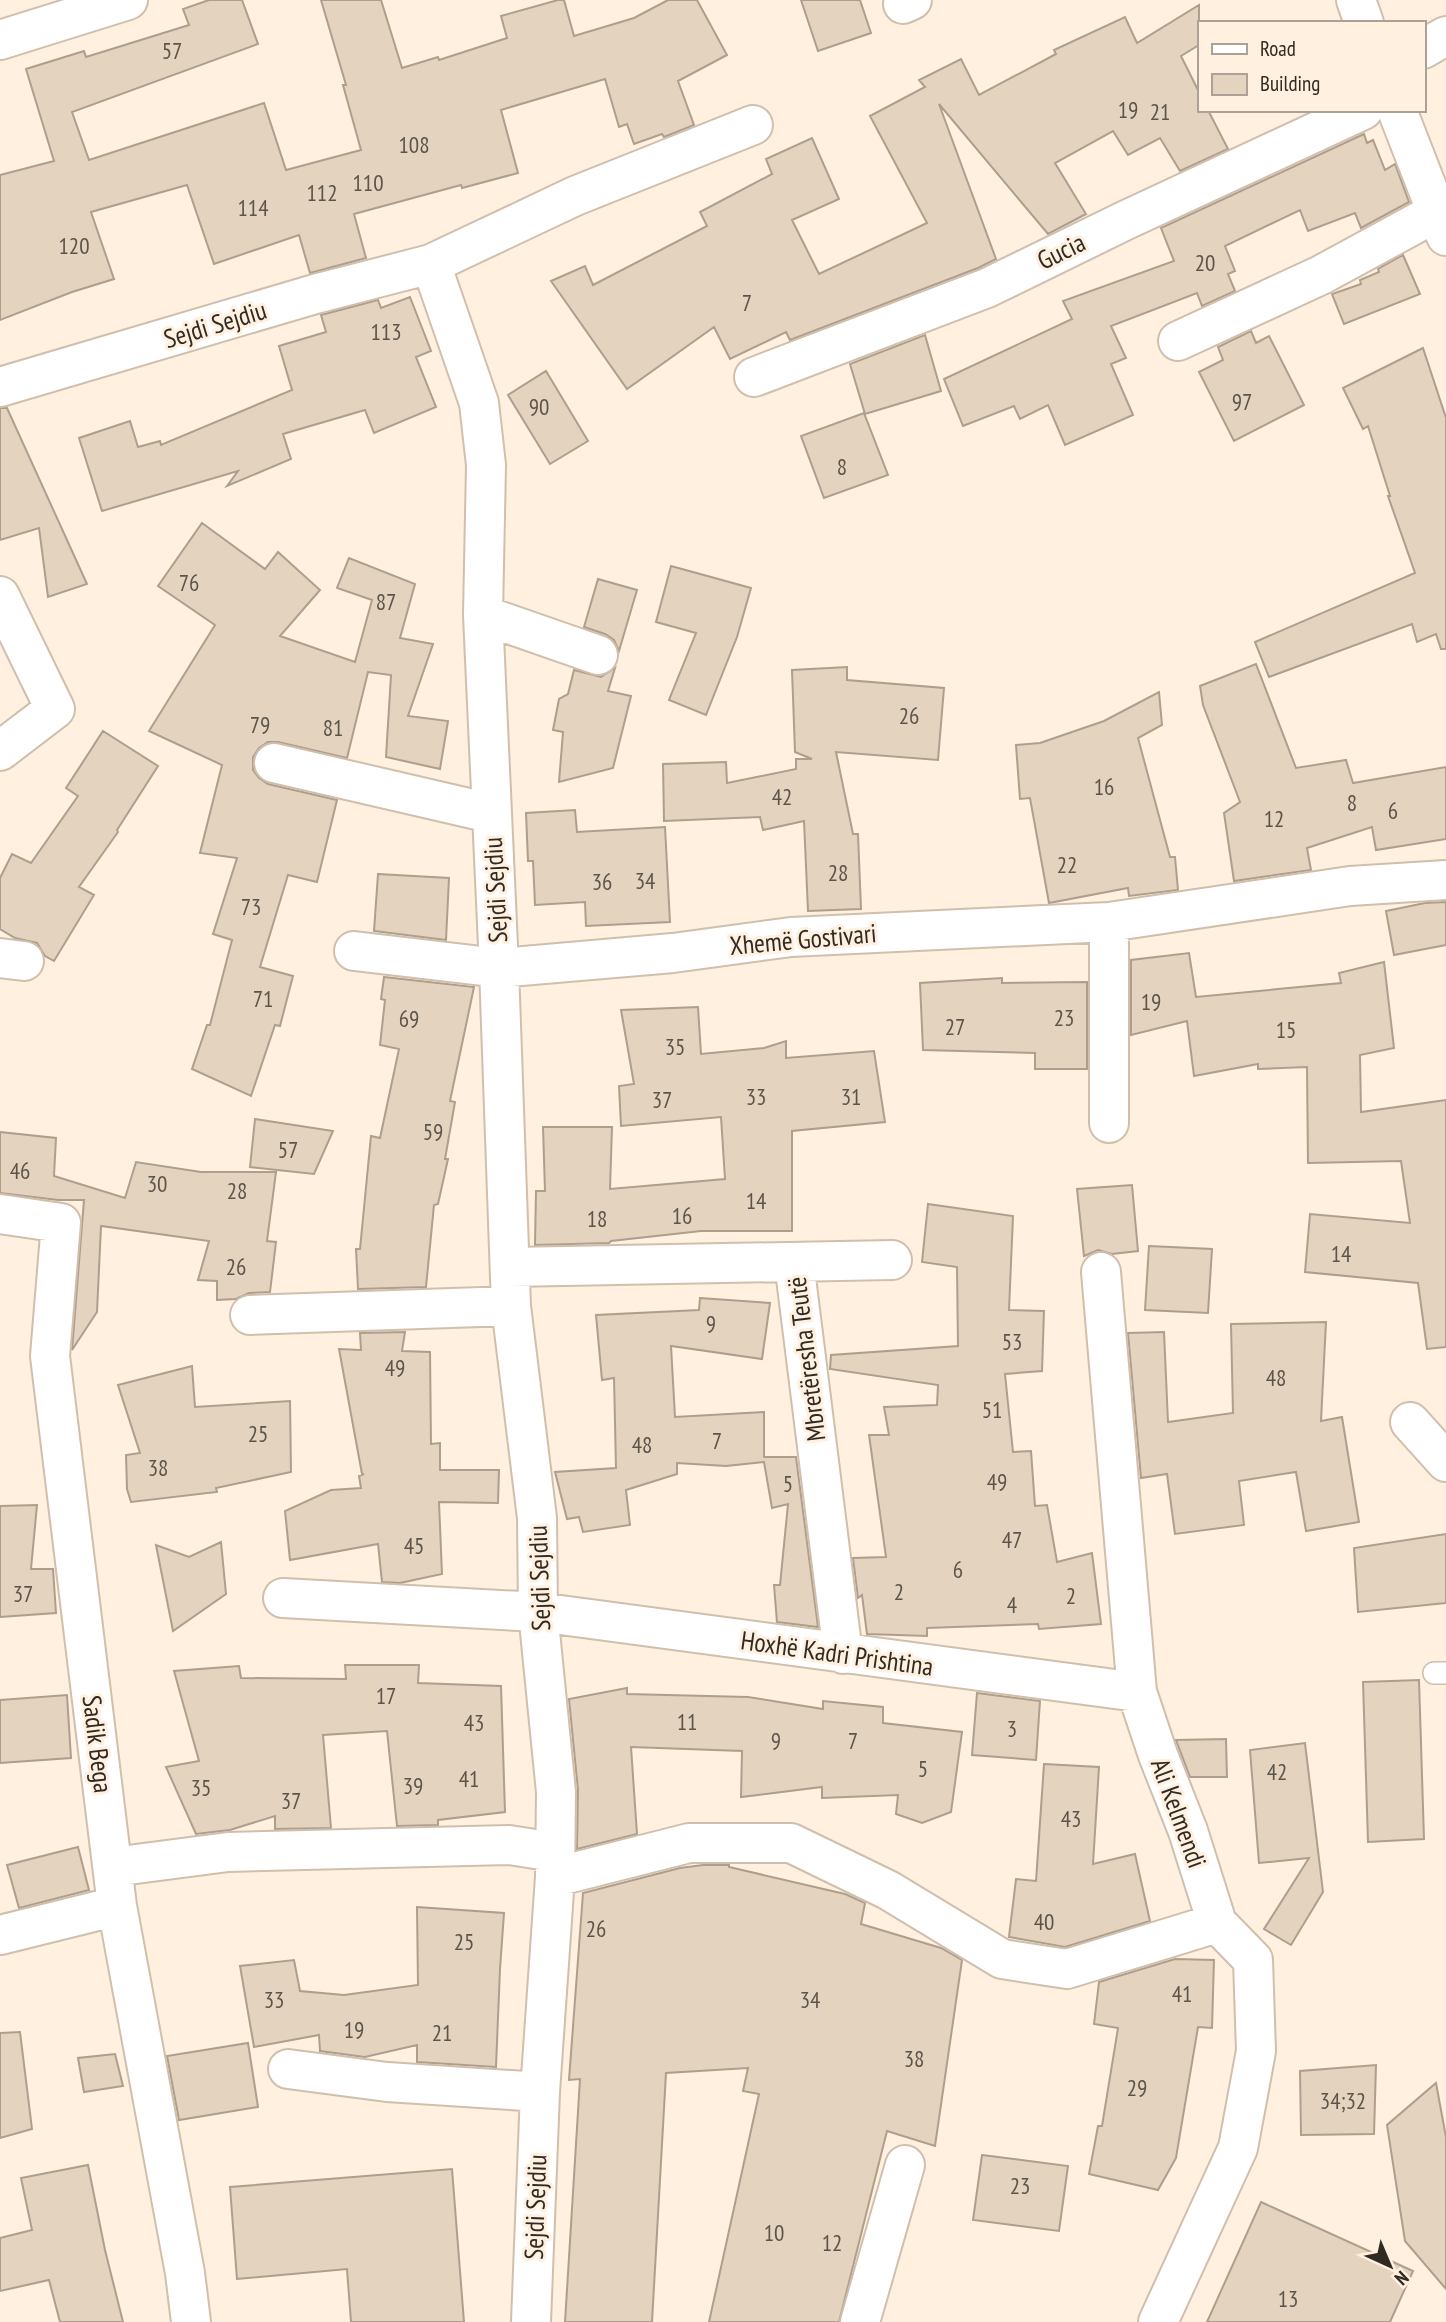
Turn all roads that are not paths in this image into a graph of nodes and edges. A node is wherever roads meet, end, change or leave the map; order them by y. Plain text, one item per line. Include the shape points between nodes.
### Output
1 (128, 0) edge
2 (1356, 0) edge
3 (1363, 21) edge
4 (1446, 36) edge
5 (0, 40) edge
6 (1425, 48) edge
7 (1359, 112) edge
8 (1398, 112) edge
9 (753, 125) dead end
10 (1441, 224) edge
11 (431, 264) junction
12 (1178, 341) dead end
13 (754, 377) dead end
14 (0, 387) edge
15 (0, 596) edge
16 (483, 615) junction
17 (598, 655) dead end
18 (0, 751) edge
19 (274, 763) dead end
20 (490, 813) junction
21 (1446, 880) edge
22 (1109, 922) junction
23 (354, 951) dead end
24 (499, 968) junction
25 (1109, 1123) dead end
26 (0, 1214) edge
27 (892, 1260) dead end
28 (794, 1262) junction
29 (510, 1267) junction
30 (1101, 1272) dead end
31 (511, 1306) junction
32 (250, 1315) dead end
33 (1410, 1422) dead end
34 (1446, 1462) edge
35 (283, 1598) dead end
36 (538, 1612) junction
37 (843, 1654) junction
38 (1137, 1692) junction
39 (555, 1864) junction
40 (113, 1867) junction
41 (117, 1906) junction
42 (1217, 1923) junction
43 (0, 1935) edge
44 (288, 2069) dead end
45 (540, 2092) junction
46 (905, 2165) dead end
47 (191, 2322) edge
48 (530, 2322) edge
49 (860, 2322) edge
50 (1158, 2322) edge

1 - 5 street
2 - 3 street
4 - 6 street
7 - 13 street, Gucia via 987,288
8 - 10 street
9 - 11 street, Sejdi Sejdiu via 575,197
10 - 12 street
11 - 14 street, Sejdi Sejdiu
11 - 16 street, Sejdi Sejdiu via 480,403 486,465
15 - 18 street via 55,709
16 - 17 street
16 - 20 street, Sejdi Sejdiu
19 - 20 street, Sejdi Sejdiu
20 - 24 street, Sejdi Sejdiu
21 - 22 street, Xhemë Gostivari via 1350,886
22 - 24 street, Xhemë Gostivari via 791,937
22 - 25 street
23 - 24 street, Sejdi Sejdiu
24 - 29 street, Sejdi Sejdiu
26 - 40 street, Sadik Bega via 61,1223 50,1356
27 - 28 street
28 - 29 street, Mbretëresha Teutë
28 - 37 street, Mbretëresha Teutë
29 - 31 street, Sejdi Sejdiu
30 - 38 street, Ali Kelmendi
31 - 32 street
31 - 36 street, Sejdi Sejdiu via 537,1518
33 - 34 street
35 - 36 street, Hoxhë Kadri Prishtina
36 - 37 street, Hoxhë Kadri Prishtina
36 - 39 street, Sejdi Sejdiu via 556,1792
37 - 38 street, Hoxhë Kadri Prishtina
38 - 42 street, Ali Kelmendi
39 - 40 street via 509,1845 228,1852
39 - 42 street via 689,1843 791,1843 888,1890 1002,1959 1067,1969
39 - 45 street, Sejdi Sejdiu
40 - 41 street, Sadik Bega
41 - 43 street
41 - 47 street, Sadik Bega
42 - 50 street, Ali Kelmendi via 1253,1960 1256,2050 1238,2148
44 - 45 street via 387,2082
45 - 48 street, Sejdi Sejdiu
46 - 49 street

